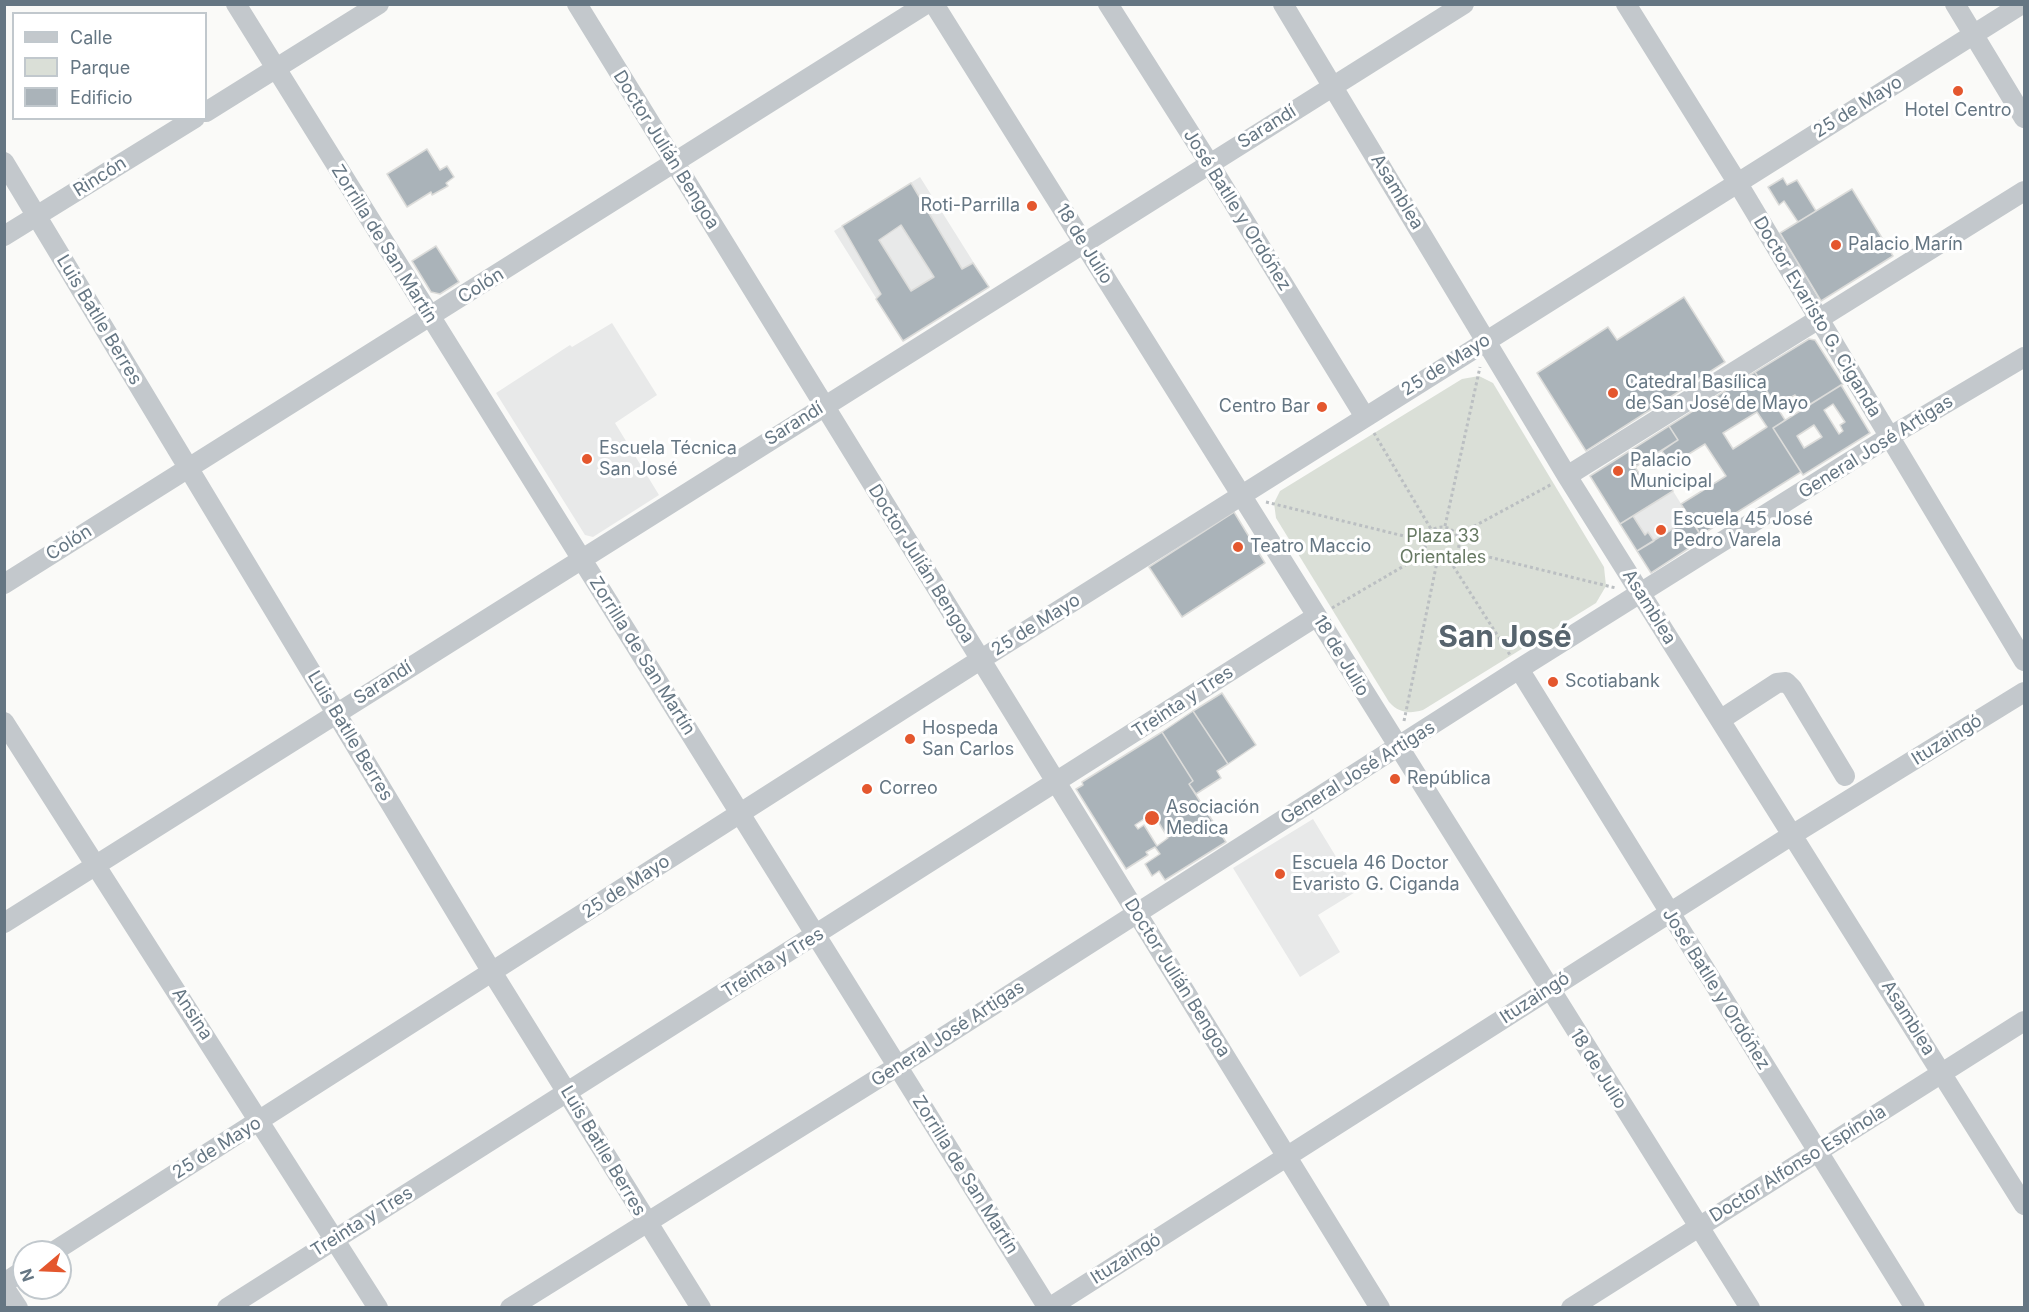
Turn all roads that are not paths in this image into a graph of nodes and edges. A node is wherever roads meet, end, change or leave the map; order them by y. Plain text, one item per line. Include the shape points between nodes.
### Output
1 (236, 4) edge
2 (379, 4) edge
3 (577, 4) edge
4 (926, 4) edge
5 (934, 4) edge
6 (1108, 4) edge
7 (1282, 4) edge
8 (1464, 4) edge
9 (1626, 4) edge
10 (1955, 4) edge
11 (2022, 4) edge
12 (1973, 35) junction
13 (276, 69) junction
14 (1334, 86) junction
15 (207, 111) edge
16 (2025, 118) edge
17 (192, 120) edge
18 (4, 162) edge
19 (1209, 163) junction
20 (675, 164) junction
21 (1737, 182) junction
22 (2025, 190) edge
23 (37, 216) junction
24 (4, 236) edge
25 (1082, 243) junction
26 (430, 318) junction
27 (1819, 318) junction
28 (1486, 340) junction
29 (2025, 357) edge
30 (824, 405) junction
31 (1365, 417) junction
32 (1889, 437) junction
33 (187, 469) junction
34 (1567, 476) junction
35 (1243, 496) junction
36 (581, 558) junction
37 (4, 584) edge
38 (1641, 594) junction
39 (1317, 616) junction
40 (980, 660) junction
41 (2025, 661) edge
42 (1519, 669) junction
43 (2025, 692) edge
44 (337, 712) junction
45 (1720, 720) junction
46 (4, 722) edge
47 (1398, 749) junction
48 (1845, 776) dead end
49 (1057, 783) junction
50 (740, 814) junction
51 (1792, 835) junction
52 (96, 865) junction
53 (1136, 912) junction
54 (1669, 913) junction
55 (4, 923) edge
56 (816, 936) junction
57 (492, 972) junction
58 (1548, 989) junction
59 (2025, 1021) edge
60 (898, 1066) junction
61 (1943, 1073) junction
62 (568, 1092) junction
63 (261, 1120) junction
64 (1817, 1151) junction
65 (1288, 1157) junction
66 (2025, 1205) edge
67 (647, 1222) junction
68 (1699, 1226) junction
69 (336, 1239) junction
70 (72, 1240) edge
71 (4, 1285) edge
72 (18, 1308) edge
73 (227, 1308) edge
74 (378, 1308) edge
75 (510, 1308) edge
76 (700, 1308) edge
77 (1048, 1308) edge
78 (1380, 1308) edge
79 (1571, 1308) edge
80 (1750, 1308) edge
81 (1915, 1308) edge

1 - 13 street, Zorrilla de San Martín
2 - 13 street
3 - 20 street, Doctor Julián Bengoa
4 - 20 street, Colón
5 - 25 street, 18 de Julio
6 - 19 street, José Batlle y Ordóñez
7 - 14 street, Asamblea
8 - 14 street, Sarandí
9 - 21 street, Doctor Evaristo G. Ciganda
10 - 12 street
11 - 12 street, 25 de Mayo
12 - 16 street
12 - 21 street, 25 de Mayo
13 - 15 street
13 - 26 street, Zorrilla de San Martín
14 - 19 street, Sarandí
14 - 28 street, Asamblea
17 - 23 street, Rincón
18 - 23 street, Luis Batlle Berres
19 - 25 street, Sarandí
19 - 31 street, José Batlle y Ordóñez
20 - 26 street, Colón
20 - 30 street, Doctor Julián Bengoa
21 - 27 street, Doctor Evaristo G. Ciganda
21 - 28 street, 25 de Mayo
22 - 27 street
23 - 24 street, Rincón
23 - 33 street, Luis Batlle Berres
25 - 30 street, Sarandí
25 - 35 street, 18 de Julio
26 - 33 street, Colón
26 - 36 street, Zorrilla de San Martín
27 - 32 street, Doctor Evaristo G. Ciganda
27 - 34 street
28 - 31 street, 25 de Mayo
28 - 34 street, Asamblea
29 - 32 street, General José Artigas
30 - 36 street, Sarandí
30 - 40 street, Doctor Julián Bengoa
31 - 35 street, 25 de Mayo
32 - 38 street, General José Artigas
32 - 41 street, Doctor Evaristo G. Ciganda
33 - 37 street, Colón
33 - 44 street, Luis Batlle Berres
34 - 38 street, Asamblea
35 - 39 street, 18 de Julio
35 - 40 street, 25 de Mayo
36 - 44 street, Sarandí
36 - 50 street, Zorrilla de San Martín
38 - 42 street, General José Artigas
38 - 45 street, Asamblea
39 - 47 street, 18 de Julio
39 - 49 street, Treinta y Tres
40 - 49 street, Doctor Julián Bengoa
40 - 50 street, 25 de Mayo
42 - 47 street, General José Artigas
42 - 54 street, José Batlle y Ordóñez
43 - 51 street, Ituzaingó
44 - 52 street, Sarandí
44 - 57 street, Luis Batlle Berres
45 - 48 street via 1777,682 1786,682
45 - 51 street, Asamblea
46 - 52 street, Ansina
47 - 53 street, General José Artigas
47 - 58 street, 18 de Julio
49 - 53 street, Doctor Julián Bengoa
49 - 56 street, Treinta y Tres
50 - 56 street, Zorrilla de San Martín
50 - 57 street, 25 de Mayo
51 - 54 street, Ituzaingó
51 - 61 street, Asamblea
52 - 55 street, Sarandí
52 - 63 street, Ansina
53 - 60 street, General José Artigas
53 - 65 street, Doctor Julián Bengoa
54 - 58 street, Ituzaingó
54 - 64 street, José Batlle y Ordóñez
56 - 60 street, Zorrilla de San Martín
56 - 62 street, Treinta y Tres
57 - 62 street, Luis Batlle Berres
57 - 63 street, 25 de Mayo
58 - 65 street, Ituzaingó
58 - 68 street, 18 de Julio
59 - 61 street, Doctor Alfonso Espínola
60 - 67 street, General José Artigas
60 - 77 street, Zorrilla de San Martín
61 - 64 street, Doctor Alfonso Espínola
61 - 66 street, Asamblea
62 - 67 street, Luis Batlle Berres
62 - 69 street, Treinta y Tres
63 - 69 street, Ansina
63 - 70 street, 25 de Mayo
64 - 68 street, Doctor Alfonso Espínola
64 - 81 street, José Batlle y Ordóñez
65 - 77 street, Ituzaingó
65 - 78 street, Doctor Julián Bengoa
67 - 75 street, General José Artigas
67 - 76 street, Luis Batlle Berres
68 - 79 street, Doctor Alfonso Espínola
68 - 80 street, 18 de Julio
69 - 73 street, Treinta y Tres
69 - 74 street, Ansina
71 - 72 street

